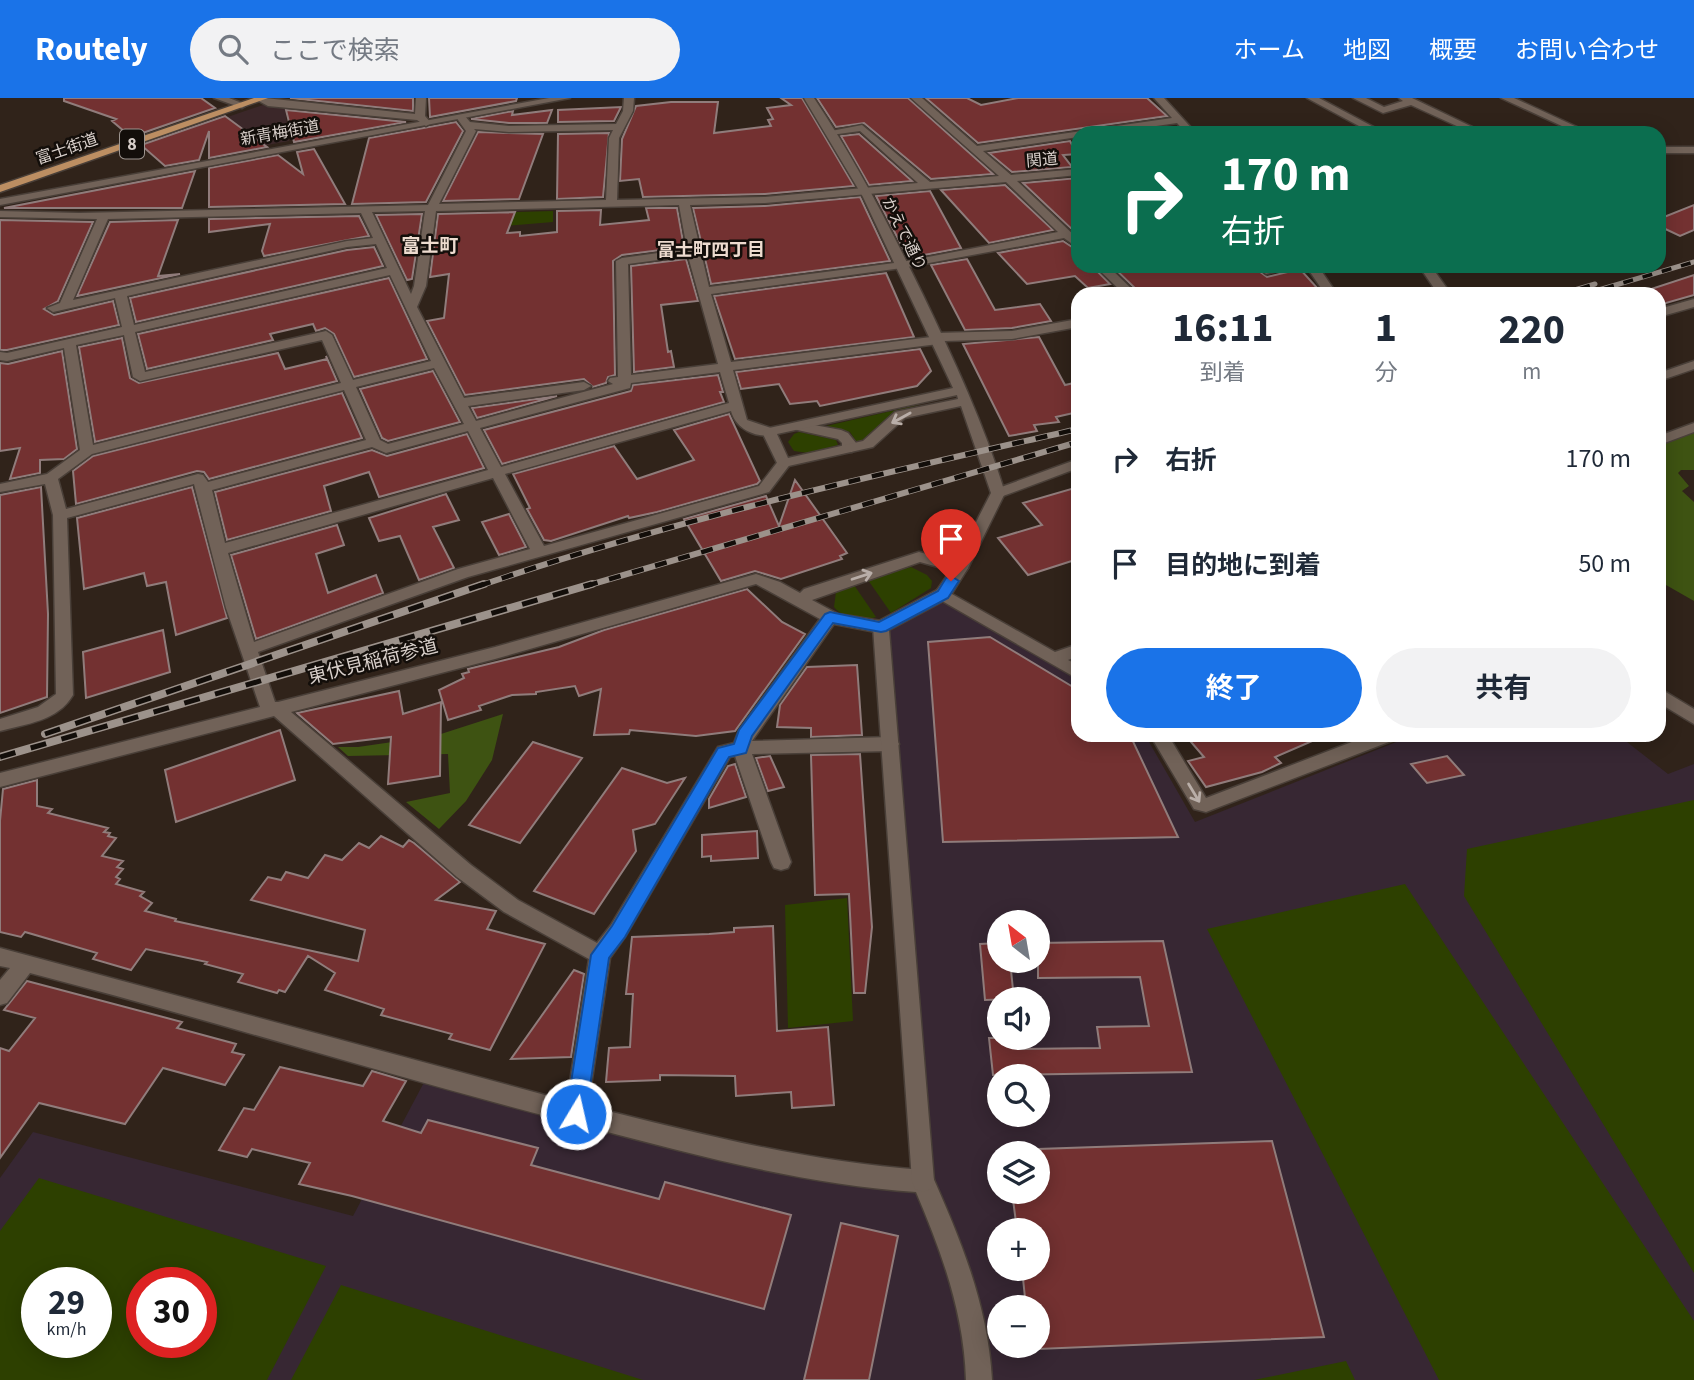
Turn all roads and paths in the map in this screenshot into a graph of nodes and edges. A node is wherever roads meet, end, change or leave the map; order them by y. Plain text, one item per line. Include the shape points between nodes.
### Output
1 (219, 98) edge
2 (421, 98) edge
3 (565, 98) edge
4 (629, 98) edge
5 (809, 98) edge
6 (916, 98) edge
7 (1159, 98) edge
8 (1312, 98) edge
9 (1358, 98) edge
10 (1506, 98) edge
11 (262, 99) edge
12 (1407, 100) edge
13 (242, 105) junction
14 (423, 120) junction
15 (1178, 120) junction
16 (464, 121) junction
17 (1136, 126) edge
18 (1184, 126) edge
19 (1366, 126) edge
20 (1465, 126) edge
21 (1569, 126) edge
22 (620, 127) junction
23 (831, 132) junction
24 (1071, 135) edge
25 (975, 149) junction
26 (1666, 150) edge
27 (1688, 150) edge
28 (1694, 155) edge
29 (46, 173) junction
30 (1071, 173) edge
31 (1008, 178) junction
32 (929, 187) junction
33 (0, 189) edge
34 (62, 190) junction
35 (867, 192) junction
36 (0, 202) edge
37 (684, 202) junction
38 (611, 205) junction
39 (431, 209) junction
40 (365, 210) junction
41 (0, 214) edge
42 (104, 216) junction
43 (1067, 234) junction
44 (1071, 238) edge
45 (381, 240) junction
46 (693, 252) junction
47 (902, 265) junction
48 (395, 270) junction
49 (1108, 273) edge
50 (1430, 273) edge
51 (1124, 287) edge
52 (1441, 287) edge
53 (706, 291) junction
54 (120, 293) junction
55 (1694, 303) edge
56 (412, 306) junction
57 (1666, 311) edge
58 (1071, 324) edge
59 (128, 330) junction
60 (937, 339) junction
61 (69, 343) junction
62 (0, 356) edge
63 (438, 363) junction
64 (1694, 365) edge
65 (727, 367) junction
66 (1666, 368) edge
67 (1673, 373) junction
68 (1666, 375) edge
69 (626, 380) junction
70 (348, 386) junction
71 (963, 395) junction
72 (459, 402) junction
73 (737, 405) junction
74 (471, 426) junction
75 (798, 426) junction
76 (1694, 427) edge
77 (769, 432) junction
78 (1666, 438) edge
79 (374, 442) junction
80 (847, 449) junction
81 (87, 451) junction
82 (784, 463) junction
83 (1071, 466) edge
84 (496, 473) junction
85 (51, 478) junction
86 (0, 488) edge
87 (204, 488) junction
88 (998, 493) junction
89 (60, 515) junction
90 (219, 550) junction
91 (539, 551) junction
92 (960, 568) junction
93 (943, 594) junction
94 (800, 602) junction
95 (830, 617) junction
96 (881, 627) junction
97 (250, 649) junction
98 (1071, 653) edge
99 (1053, 659) junction
100 (1071, 669) edge
101 (1666, 700) edge
102 (272, 708) junction
103 (1694, 718) edge
104 (0, 725) edge
105 (1163, 742) edge
106 (1370, 742) edge
107 (890, 744) junction
108 (741, 748) junction
109 (0, 780) edge
110 (780, 862) dead end
111 (600, 955) junction
112 (0, 957) edge
113 (26, 963) junction
114 (0, 996) edge
115 (576, 1114) junction
116 (923, 1181) junction
117 (979, 1380) edge

1 - 13 street
2 - 14 street
3 - 16 street, 新青梅街道
4 - 22 street
5 - 23 street, かえで通り
6 - 25 street
7 - 15 street
8 - 19 street
9 - 12 street via 1383,110
10 - 21 street
11 - 13 main road, 富士街道 / 8
11 - 14 street
12 - 20 street
13 - 29 main road, 富士街道 / 8
14 - 16 street, 新青梅街道
14 - 34 street, 新青梅街道
15 - 17 street
15 - 18 street
16 - 22 street via 509,129
16 - 39 street via 471,131
22 - 38 street via 614,138
23 - 32 street via 862,128
23 - 35 street, かえで通り
24 - 25 street
25 - 31 street
26 - 27 street
27 - 28 street
29 - 33 main road, 富士街道 / 8
29 - 34 street via 40,184
30 - 31 street, 関道
31 - 32 street, 関道
31 - 43 street
32 - 35 street, 関道
34 - 36 street, 新青梅街道
35 - 37 street, 関道
35 - 47 street, かえで通り
37 - 38 street, 関道
37 - 46 street
38 - 39 street, 関道
39 - 40 street, 関道
39 - 56 street via 420,286
40 - 42 street, 関道
40 - 45 street
41 - 42 street, 関道
42 - 54 street via 59,307
43 - 44 street
43 - 47 street
45 - 48 street
45 - 54 street
46 - 53 street
46 - 69 street via 622,261
47 - 53 street
47 - 60 street, かえで通り
48 - 56 street
48 - 59 street
49 - 51 street
50 - 52 street
53 - 65 street
54 - 59 street
55 - 57 street
56 - 63 street
58 - 60 street
59 - 61 street
59 - 70 street via 140,377 326,335
60 - 65 street
60 - 71 street, かえで通り
61 - 62 street
61 - 81 street
63 - 70 street
63 - 72 street
64 - 67 street
65 - 69 street
65 - 73 street
66 - 67 street
67 - 68 street
69 - 72 street
69 - 74 street via 625,384
70 - 79 street
70 - 81 street
71 - 75 street
71 -> 80 street via 901,415 868,444
71 - 88 street, かえで通り
72 - 74 street
73 - 77 street via 744,425
73 - 84 street
74 - 79 street via 386,449
74 - 84 street
75 - 77 street
75 - 80 street via 843,436 849,443
76 - 78 street
77 - 82 street
79 - 87 street
80 - 82 street
81 - 85 street
82 - 91 street via 765,488
83 - 88 street
84 - 90 street
84 - 91 street
85 - 86 street
85 - 89 street
87 - 89 street via 198,478
87 - 90 street
88 - 92 street
89 - 104 street via 65,695 48,711
90 - 97 street
91 - 97 street via 463,573
92 - 93 street
94 -> 92 street via 810,593 919,556
93 - 96 street
93 - 99 street
94 - 95 street
94 - 102 street, 東伏見稲荷参道 via 756,579 495,653
95 - 96 street
95 - 108 street via 745,735
96 - 107 street
97 - 102 street
98 - 99 street
99 - 100 street
101 - 103 street
102 - 109 street, 東伏見稲荷参道
102 - 111 street via 464,871 511,906
105 -> 106 street via 1200,804 1206,805
107 - 108 street
107 - 116 street
108 - 110 street
108 - 111 street via 724,752
111 - 115 street
112 - 113 street
113 - 114 street
113 - 115 street
115 - 116 street via 785,1165 873,1179
116 - 117 street via 965,1293 979,1348

